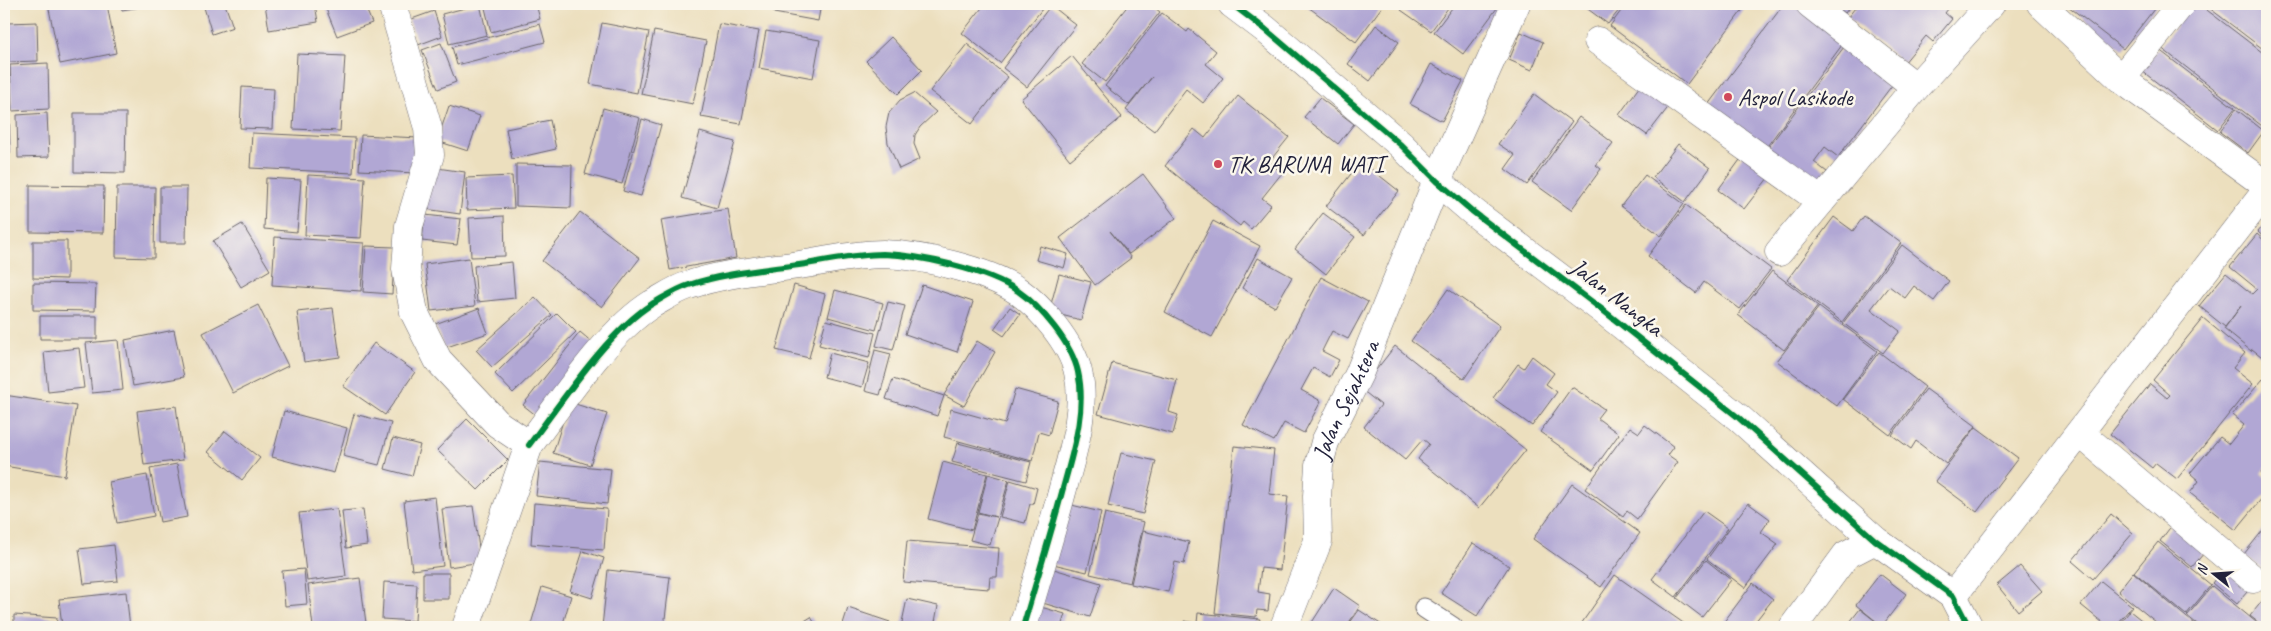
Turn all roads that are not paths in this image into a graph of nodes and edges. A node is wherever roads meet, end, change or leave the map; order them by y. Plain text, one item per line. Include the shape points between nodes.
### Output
1 (392, 4) edge
2 (1232, 4) edge
3 (1516, 4) edge
4 (1810, 4) edge
5 (1991, 4) edge
6 (2041, 4) edge
7 (2181, 4) edge
8 (1598, 42) dead end
9 (2121, 79) junction
10 (1916, 87) junction
11 (1437, 181) junction
12 (2267, 186) edge
13 (2267, 190) edge
14 (1821, 201) junction
15 (1779, 252) dead end
16 (2080, 433) junction
17 (529, 445) junction
18 (1875, 540) junction
19 (2253, 579) dead end
20 (1953, 596) junction
21 (1424, 608) dead end
22 (466, 627) edge
23 (1023, 627) edge
24 (1284, 627) edge
25 (1453, 627) edge
26 (1793, 627) edge
27 (1969, 627) edge

1 - 17 street via 428,128 430,154 409,226 406,269 414,312 438,360 498,424
2 - 11 street, Jalan Nangka via 1394,138
3 - 11 street, Jalan Sejahtera
4 - 10 street
5 - 10 street
6 - 9 street
7 - 9 street
8 - 14 street
9 - 12 street
10 - 14 street
11 - 18 street, Jalan Nangka via 1739,418
11 - 24 street, Jalan Sejahtera via 1359,374 1325,442 1318,464 1318,541
13 - 16 street
14 - 15 street
16 - 19 street
16 - 20 street
17 - 22 street
17 - 23 street via 573,385 618,333 650,306 687,285 749,271 885,254 918,258 991,278 1018,291 1056,328 1070,350 1081,391 1080,416 1070,459
18 - 20 street, Jalan Nangka
18 - 26 street via 1846,555
20 - 27 street, Jalan Nangka
21 - 25 lane

